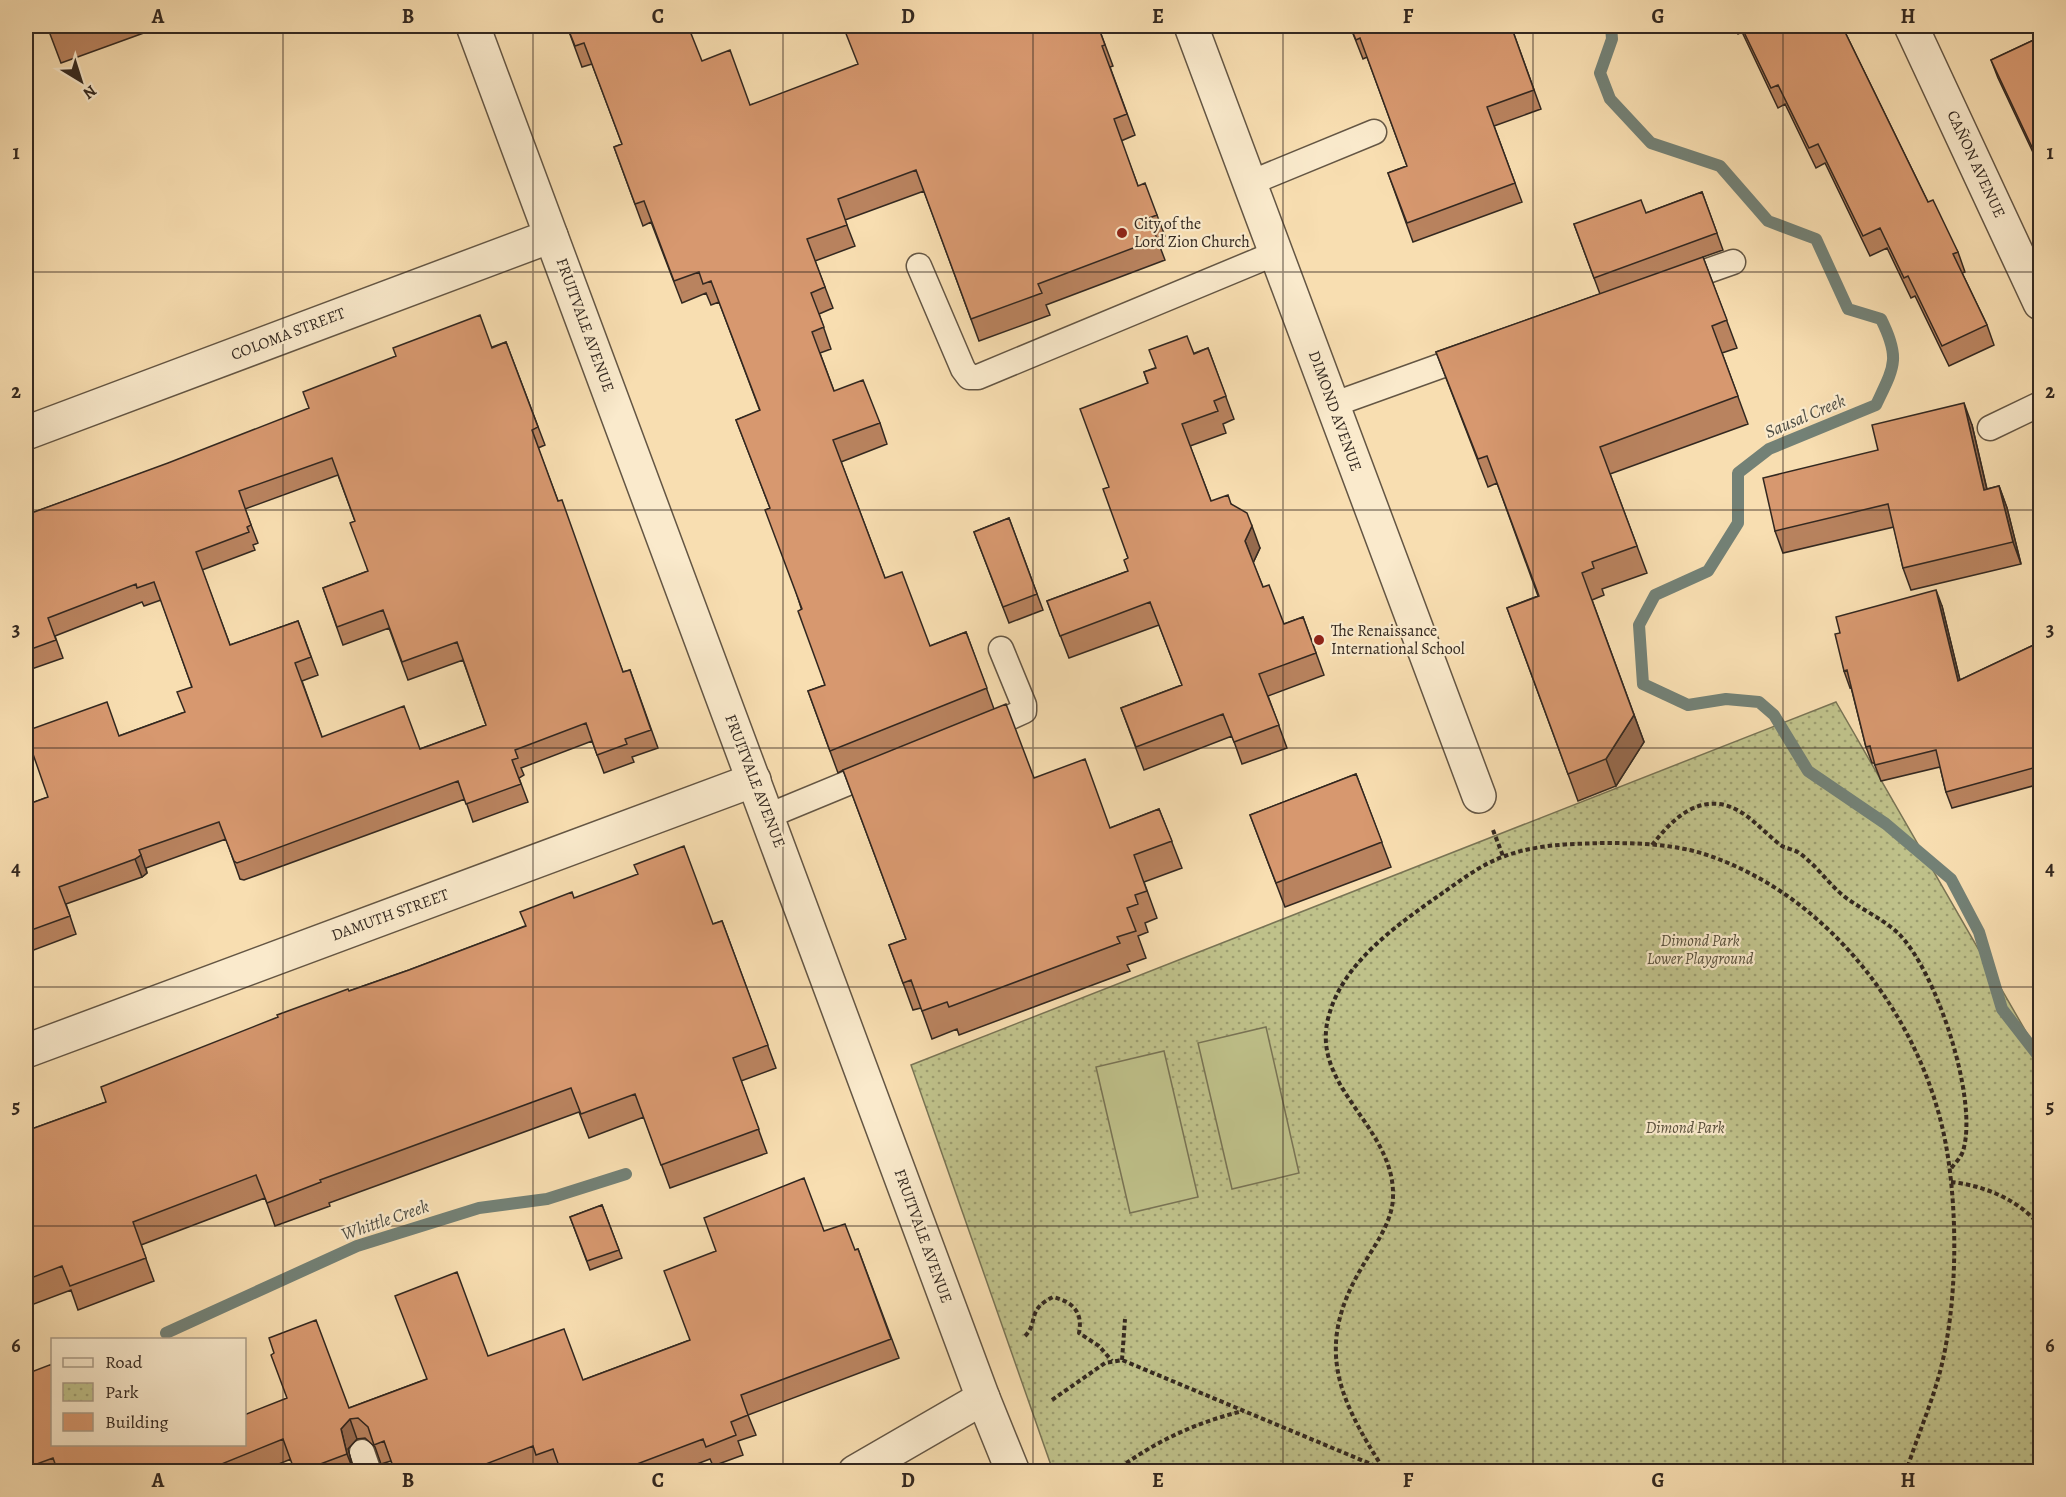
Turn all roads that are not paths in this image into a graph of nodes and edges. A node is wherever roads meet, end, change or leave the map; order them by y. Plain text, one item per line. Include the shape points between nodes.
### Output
1 (473, 26) edge
2 (1191, 26) edge
3 (1911, 26) edge
4 (1374, 132) dead end
5 (1250, 183) junction
6 (551, 236) junction
7 (1276, 253) junction
8 (1733, 262) dead end
9 (919, 266) dead end
10 (1655, 290) edge
11 (2040, 303) edge
12 (1488, 349) edge
13 (2040, 404) edge
14 (1332, 405) junction
15 (1990, 428) dead end
16 (26, 433) edge
17 (1001, 649) dead end
18 (961, 738) edge
19 (895, 764) edge
20 (754, 780) junction
21 (1479, 796) dead end
22 (768, 816) junction
23 (26, 1051) edge
24 (983, 1398) junction
25 (855, 1472) edge
26 (1013, 1472) edge

1 - 6 street, FRUITVALE AVENUE
2 - 5 street, DIMOND AVENUE
3 - 11 street, CAÑON AVENUE
4 - 5 lane
5 - 7 street, DIMOND AVENUE
6 - 16 street, COLOMA STREET
6 - 20 street, FRUITVALE AVENUE
7 - 9 lane via 978,377 969,377 963,369
7 - 14 street, DIMOND AVENUE
8 - 10 lane
12 - 14 lane
13 - 15 lane
14 - 21 street, DIMOND AVENUE
17 - 18 lane via 1024,711
19 - 22 lane
20 - 22 street, FRUITVALE AVENUE
20 - 23 street, DAMUTH STREET
22 - 24 street, FRUITVALE AVENUE
24 - 25 street
24 - 26 street, FRUITVALE AVENUE

